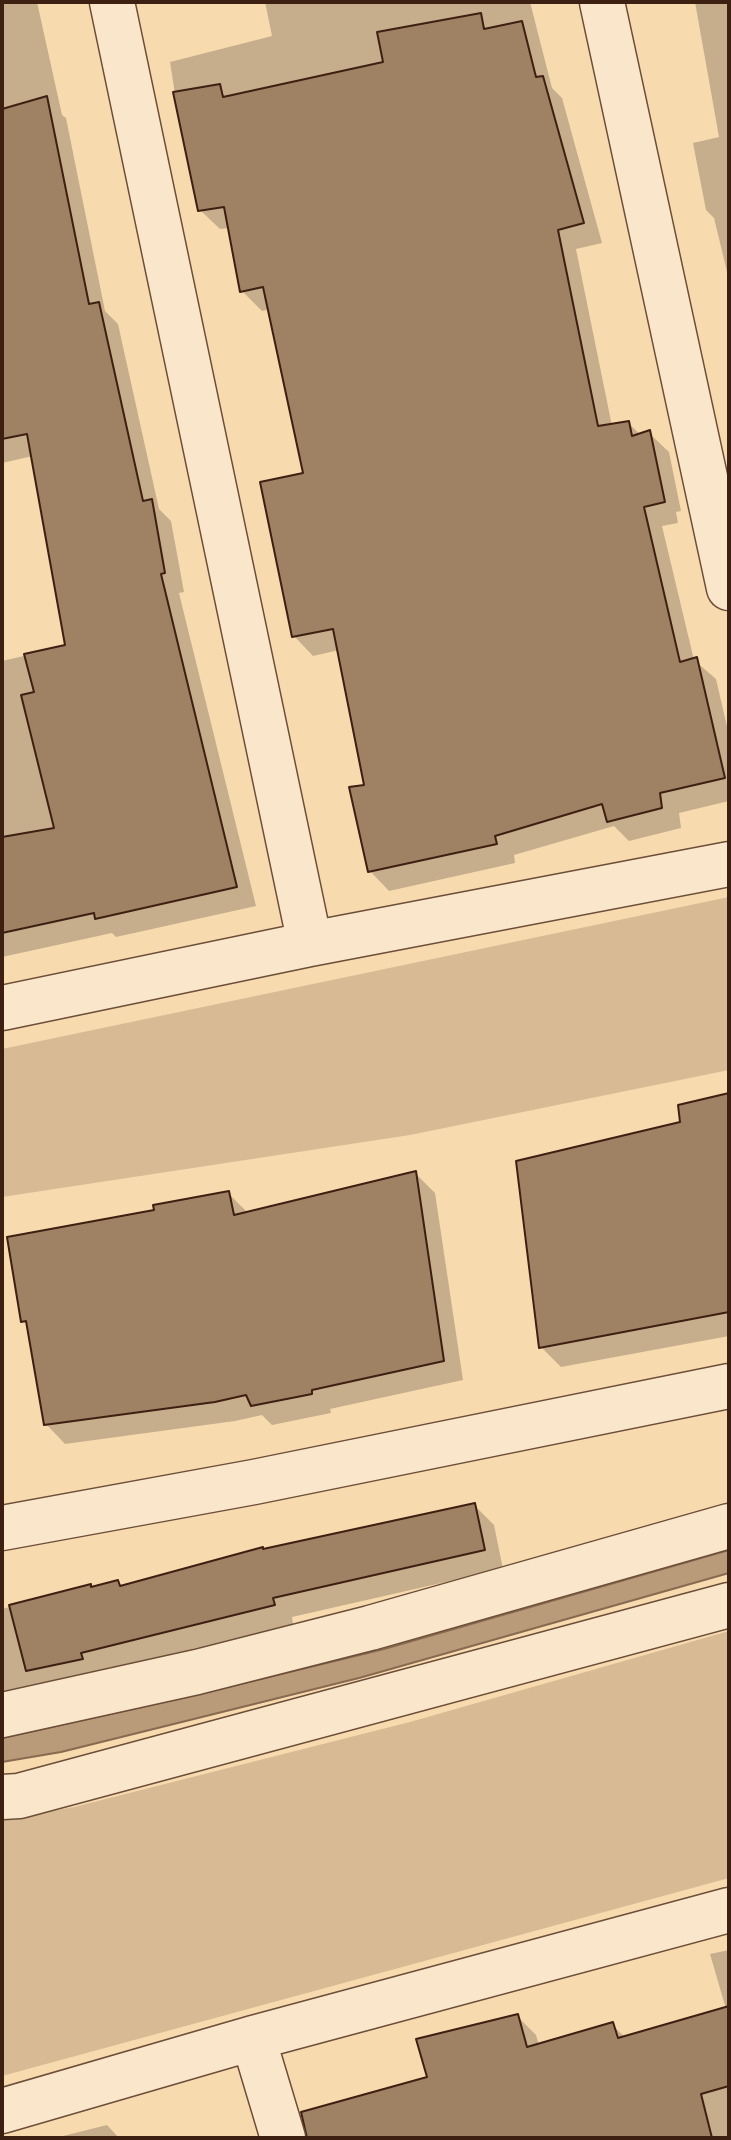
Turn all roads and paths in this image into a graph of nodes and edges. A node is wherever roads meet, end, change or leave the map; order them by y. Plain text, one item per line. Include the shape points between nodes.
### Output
1 (112, 2) edge
2 (602, 2) edge
3 (729, 588) edge
4 (729, 864) edge
5 (310, 944) junction
6 (2, 1008) edge
7 (729, 1386) edge
8 (729, 1526) edge
9 (2, 1528) edge
10 (729, 1605) edge
11 (2, 1715) edge
12 (2, 1797) edge
13 (729, 1910) edge
14 (253, 2038) junction
15 (2, 2111) edge
16 (283, 2138) edge

1 - 5 street
2 - 3 street
4 - 5 street
5 - 6 street
7 - 9 street
8 - 11 street via 370,1628
10 - 12 street
13 - 14 street
14 - 15 street
14 - 16 street

